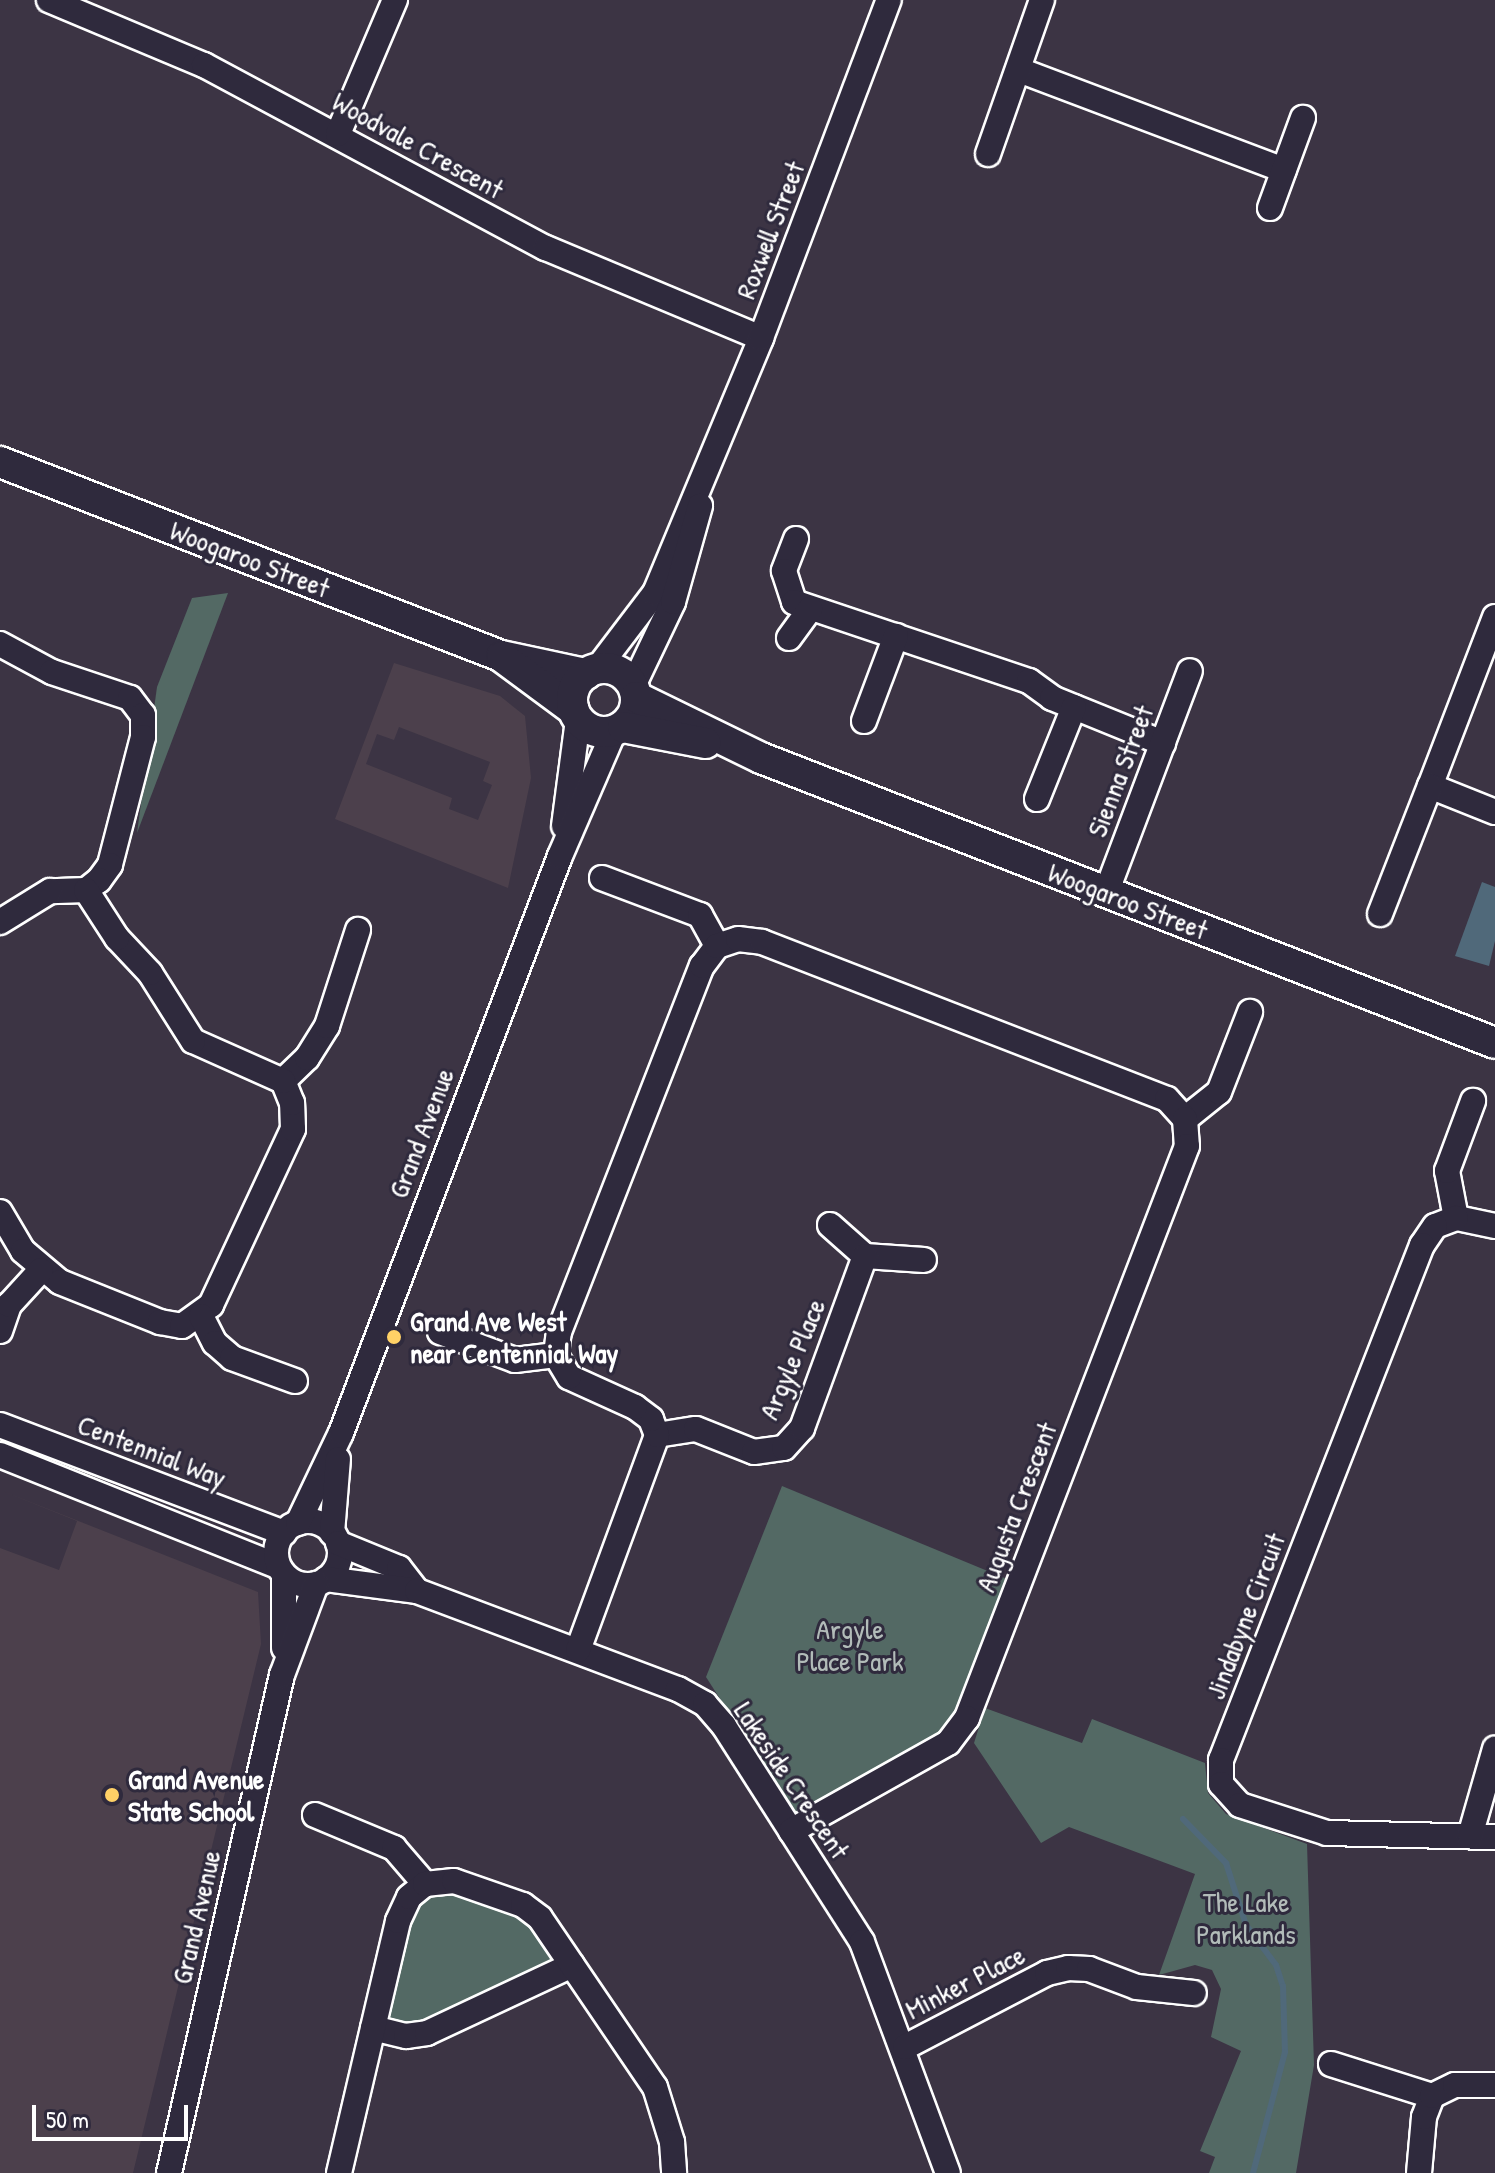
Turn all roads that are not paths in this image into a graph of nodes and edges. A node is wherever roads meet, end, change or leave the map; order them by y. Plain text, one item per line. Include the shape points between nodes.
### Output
1 (49, 0) edge
2 (395, 0) edge
3 (889, 0) edge
4 (1042, 0) edge
5 (1019, 70) junction
6 (1303, 118) dead end
7 (338, 134) junction
8 (988, 154) dead end
9 (1284, 170) junction
10 (1270, 208) dead end
11 (761, 338) junction
12 (0, 462) edge
13 (704, 480) junction
14 (796, 539) dead end
15 (810, 609) junction
16 (1495, 617) edge
17 (896, 636) junction
18 (789, 638) dead end
19 (0, 644) edge
20 (501, 656) junction
21 (1190, 671) dead end
22 (592, 672) junction
23 (635, 692) junction
24 (1074, 707) junction
25 (576, 714) junction
26 (864, 721) dead end
27 (618, 729) junction
28 (1163, 743) junction
29 (761, 758) junction
30 (1430, 786) junction
31 (1037, 799) dead end
32 (1495, 812) edge
33 (560, 856) junction
34 (602, 878) dead end
35 (86, 890) junction
36 (1106, 893) junction
37 (1380, 914) dead end
38 (0, 922) edge
39 (358, 930) dead end
40 (717, 946) junction
41 (1250, 1012) dead end
42 (1495, 1043) edge
43 (283, 1081) junction
44 (1473, 1101) dead end
45 (1185, 1119) junction
46 (0, 1212) edge
47 (1456, 1218) junction
48 (830, 1225) dead end
49 (1495, 1226) edge
50 (865, 1256) junction
51 (924, 1260) dead end
52 (41, 1270) junction
53 (201, 1316) junction
54 (0, 1331) edge
55 (440, 1332) dead end
56 (556, 1355) junction
57 (295, 1381) dead end
58 (0, 1425) edge
59 (341, 1433) junction
60 (657, 1435) junction
61 (0, 1455) edge
62 (291, 1528) junction
63 (335, 1538) junction
64 (281, 1570) junction
65 (321, 1582) junction
66 (417, 1591) junction
67 (578, 1650) junction
68 (282, 1675) junction
69 (1495, 1749) edge
70 (315, 1815) dead end
71 (791, 1831) junction
72 (1470, 1836) junction
73 (1495, 1837) edge
74 (425, 1884) junction
75 (572, 1965) junction
76 (1194, 1993) dead end
77 (373, 2028) junction
78 (905, 2047) junction
79 (1331, 2064) dead end
80 (1495, 2085) edge
81 (1432, 2096) junction
82 (169, 2173) edge
83 (339, 2173) edge
84 (674, 2173) edge
85 (948, 2173) edge
86 (1419, 2173) edge

1 - 7 street, Woodvale Crescent via 204,65
2 - 7 street
3 - 11 street, Roxwell Street
4 - 5 street
5 - 8 street
5 - 9 street
6 - 9 street
7 - 11 street, Woodvale Crescent via 546,248
9 - 10 street
11 - 13 street, Roxwell Street
12 - 20 main road, Woogaroo Street
13 - 22 street, Roxwell Street via 655,593
13 - 23 street, Roxwell Street via 684,572
14 - 15 street via 784,571 785,587 794,602
15 - 17 street
15 - 18 street
16 - 30 street
17 - 24 street via 1029,681
17 - 26 street
19 - 35 street via 52,672 130,698 143,715 135,774 110,865
20 - 22 main road, Woogaroo Street
20 - 25 main road, Woogaroo Street
21 - 28 street, Sienna Street
22 - 23 main road, Woogaroo Street via 618,671
22 - 25 main road via 575,690
23 - 27 main road
23 - 29 main road, Woogaroo Street
24 - 28 street
24 - 31 street
25 - 27 main road, Woogaroo Street via 594,731
25 - 33 street, Grand Avenue
27 - 29 main road, Woogaroo Street
27 - 33 street, Grand Avenue
28 - 36 street, Sienna Street
29 - 36 main road, Woogaroo Street
30 - 32 street
30 - 37 street
33 - 59 street, Grand Avenue
34 - 40 street via 700,915
35 - 38 street via 50,891
35 - 43 street via 117,938 150,973 193,1041
36 - 42 main road, Woogaroo Street
39 - 43 street via 327,1026 307,1058
40 - 45 street via 738,939 762,942 1167,1099
40 - 56 street via 702,966 613,1192 559,1332
41 - 45 street via 1219,1092
43 - 53 street via 292,1103 293,1129 211,1305
44 - 47 street via 1447,1171
45 - 71 street, Augusta Crescent via 1187,1146 967,1718 948,1743
46 - 52 street
47 - 49 street
47 - 72 street, Jindabyne Circuit via 1435,1226 1422,1245 1221,1760 1221,1784 1240,1805 1327,1833
48 - 50 street
50 - 51 street
50 - 60 street, Argyle Place via 802,1428 784,1448 754,1452 696,1429
52 - 53 street via 160,1322 182,1326
52 - 54 street via 9,1305
53 - 57 street via 215,1343 232,1358
55 - 56 street via 515,1360
56 - 60 street via 569,1377 635,1407 651,1419
58 - 62 street, Centennial Way
59 - 62 street, Grand Avenue
59 - 63 street, Grand Avenue
60 - 67 street
61 - 64 street, Centennial Way
62 - 63 street via 317,1523
62 - 64 street, Grand Avenue via 276,1554
63 - 65 street, Grand Avenue via 338,1563
63 - 66 street, Lakeside Crescent via 399,1568
64 - 65 street via 305,1585
64 - 68 street, Grand Avenue
65 - 66 street, Lakeside Crescent
65 - 68 street, Grand Avenue
66 - 67 street, Lakeside Crescent
67 - 71 street, Lakeside Crescent via 705,1704
68 - 82 street, Grand Avenue
69 - 72 street
70 - 74 street via 394,1848
71 - 78 street, Lakeside Crescent via 862,1942
72 - 73 street, Jindabyne Circuit
74 - 75 street via 454,1881 523,1905 540,1918
74 - 77 street via 409,1897 398,1921
75 - 77 street via 427,2033 406,2036
75 - 84 street via 655,2087 672,2142
76 - 78 street, Minker Place via 1137,1987 1089,1969 1068,1968 1047,1973
77 - 83 street
78 - 85 street, Lakeside Crescent
79 - 81 street
80 - 81 street via 1455,2085
81 - 86 street via 1424,2117

